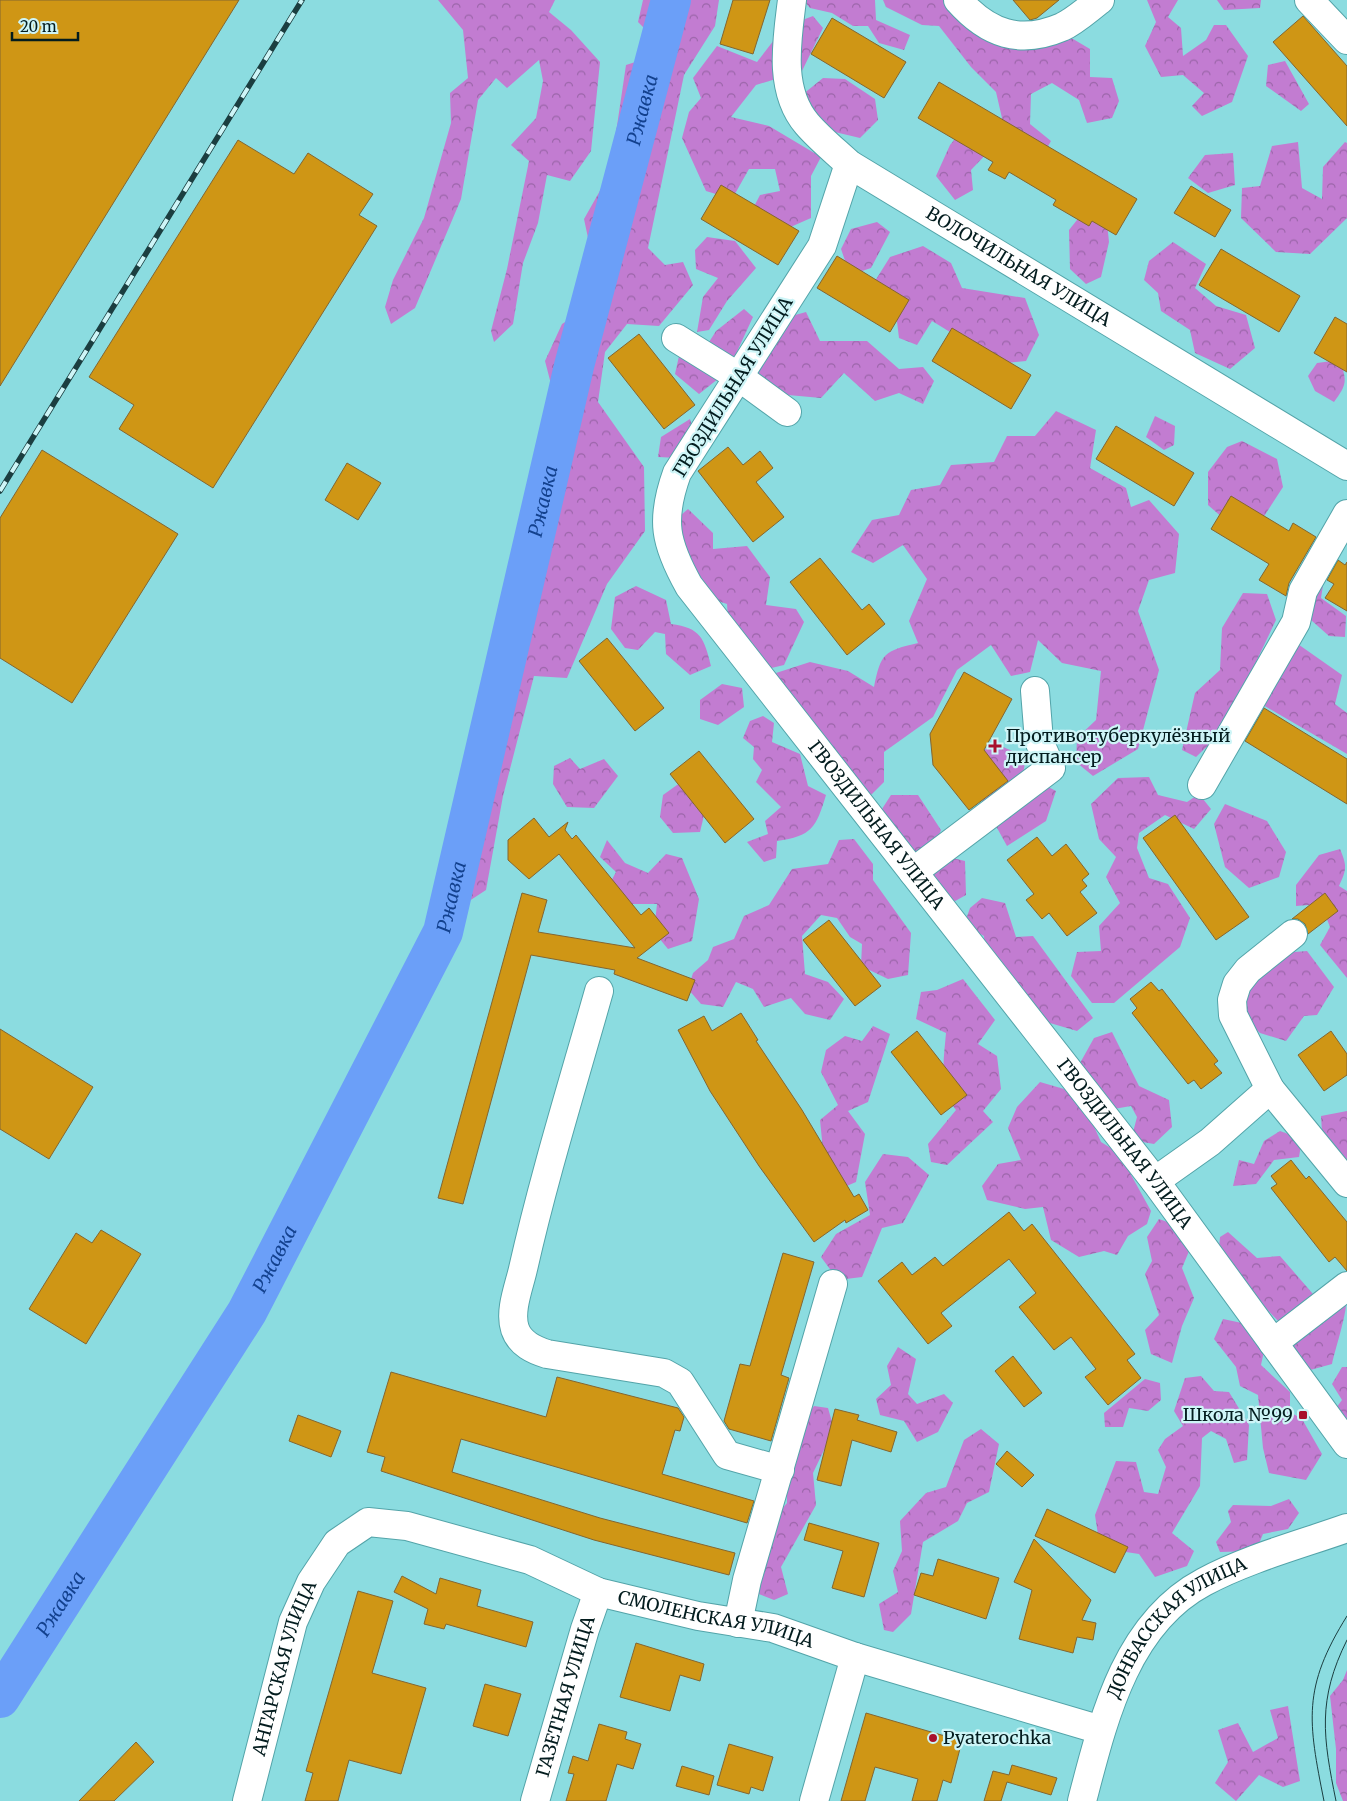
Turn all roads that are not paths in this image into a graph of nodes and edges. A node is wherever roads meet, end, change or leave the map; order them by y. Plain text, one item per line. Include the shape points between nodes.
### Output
1 (792, 0) edge
2 (958, 0) edge
3 (1100, 0) edge
4 (1309, 0) edge
5 (1347, 40) edge
6 (849, 164) junction
7 (676, 338) dead end
8 (739, 376) junction
9 (787, 412) dead end
10 (1347, 466) edge
11 (1347, 514) edge
12 (1036, 691) dead end
13 (1202, 785) dead end
14 (913, 872) junction
15 (1293, 934) dead end
16 (599, 990) dead end
17 (1270, 1089) junction
18 (1155, 1181) junction
19 (1347, 1183) edge
20 (833, 1284) dead end
21 (1347, 1286) edge
22 (1273, 1343) junction
23 (1347, 1444) edge
24 (780, 1470) junction
25 (1347, 1528) edge
26 (337, 1543) joint
27 (598, 1592) junction
28 (738, 1622) junction
29 (856, 1657) junction
30 (1101, 1730) junction
31 (248, 1801) edge
32 (535, 1801) edge
33 (814, 1801) edge
34 (1082, 1801) edge

1 - 6 street, ВОЛОЧИЛЬНАЯ УЛИЦА via 786,47 790,92 806,122
2 - 3 street via 992,28 1014,36 1037,36 1063,26
4 - 5 street
6 - 8 street, ГВОЗДИЛЬНАЯ УЛИЦА via 822,246
6 - 10 street, ВОЛОЧИЛЬНАЯ УЛИЦА
7 - 8 street
8 - 9 street
8 - 14 street, ГВОЗДИЛЬНАЯ УЛИЦА via 677,473 669,496 666,520 673,557 688,586
11 - 13 street via 1303,591 1296,622
12 - 14 street via 1039,741 1052,768
14 - 18 street, ГВОЗДИЛЬНАЯ УЛИЦА
15 - 17 street via 1248,970 1237,984 1232,1000 1233,1015
16 - 24 street via 530,1238 514,1311 515,1329 533,1349 547,1354 664,1373 680,1382 727,1455
17 - 18 street via 1210,1142
17 - 19 street
18 - 22 street, ГВОЗДИЛЬНАЯ УЛИЦА
20 - 24 street
21 - 22 street
22 - 23 street, ГВОЗДИЛЬНАЯ УЛИЦА
24 - 28 street via 747,1580
25 - 30 street, ДОНБАССКАЯ УЛИЦА via 1205,1581 1177,1600 1136,1651 1119,1681
26 - 27 street, СМОЛЕНСКАЯ УЛИЦА via 368,1522 407,1526 530,1560
26 - 31 street, АНГАРСКАЯ УЛИЦА via 311,1582 292,1622
27 - 28 street, СМОЛЕНСКАЯ УЛИЦА via 698,1616
27 - 32 street, ГАЗЕТНАЯ УЛИЦА
28 - 29 street, СМОЛЕНСКАЯ УЛИЦА via 772,1628
29 - 30 street, СМОЛЕНСКАЯ УЛИЦА
29 - 33 street
30 - 34 street, ДОНБАССКАЯ УЛИЦА

